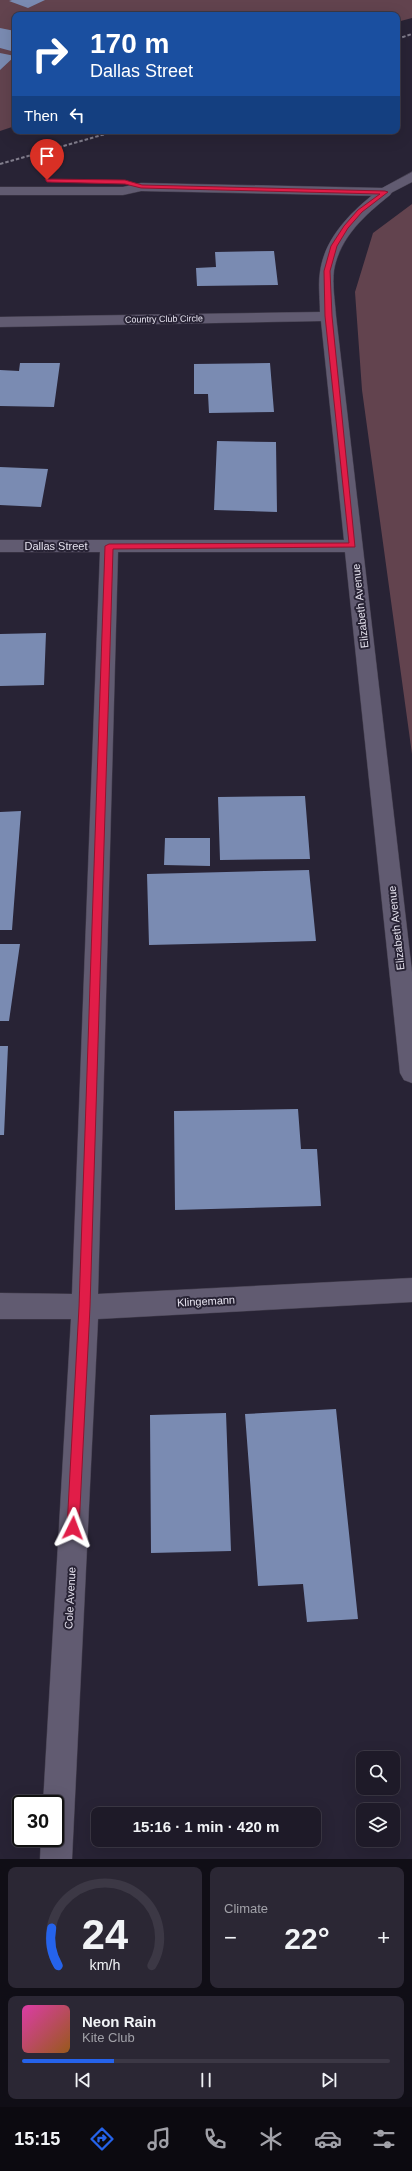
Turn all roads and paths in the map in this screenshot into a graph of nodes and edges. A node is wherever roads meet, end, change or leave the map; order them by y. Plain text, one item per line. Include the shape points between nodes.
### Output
1 (412, 176) edge
2 (0, 180) edge
3 (141, 187) junction
4 (0, 191) edge
5 (385, 192) junction
6 (328, 316) junction
7 (0, 322) edge
8 (0, 546) edge
9 (109, 546) junction
10 (353, 546) junction
11 (412, 1073) edge
12 (412, 1290) edge
13 (0, 1306) edge
14 (85, 1307) junction
15 (56, 1859) edge

1 - 5 street, Elizabeth Avenue
2 - 3 street via 125,182
3 - 4 street via 123,192
3 - 5 street
5 - 6 street, Elizabeth Avenue via 360,211 334,246 327,271
6 - 7 street, Country Club Circle
6 - 10 street, Elizabeth Avenue
8 - 9 street, Dallas Street
9 - 10 street, Dallas Street
9 - 14 street, Cole Avenue
10 - 11 street, Elizabeth Avenue
12 - 14 street, Klingemann
13 - 14 street, Klingemann
14 - 15 street, Cole Avenue

